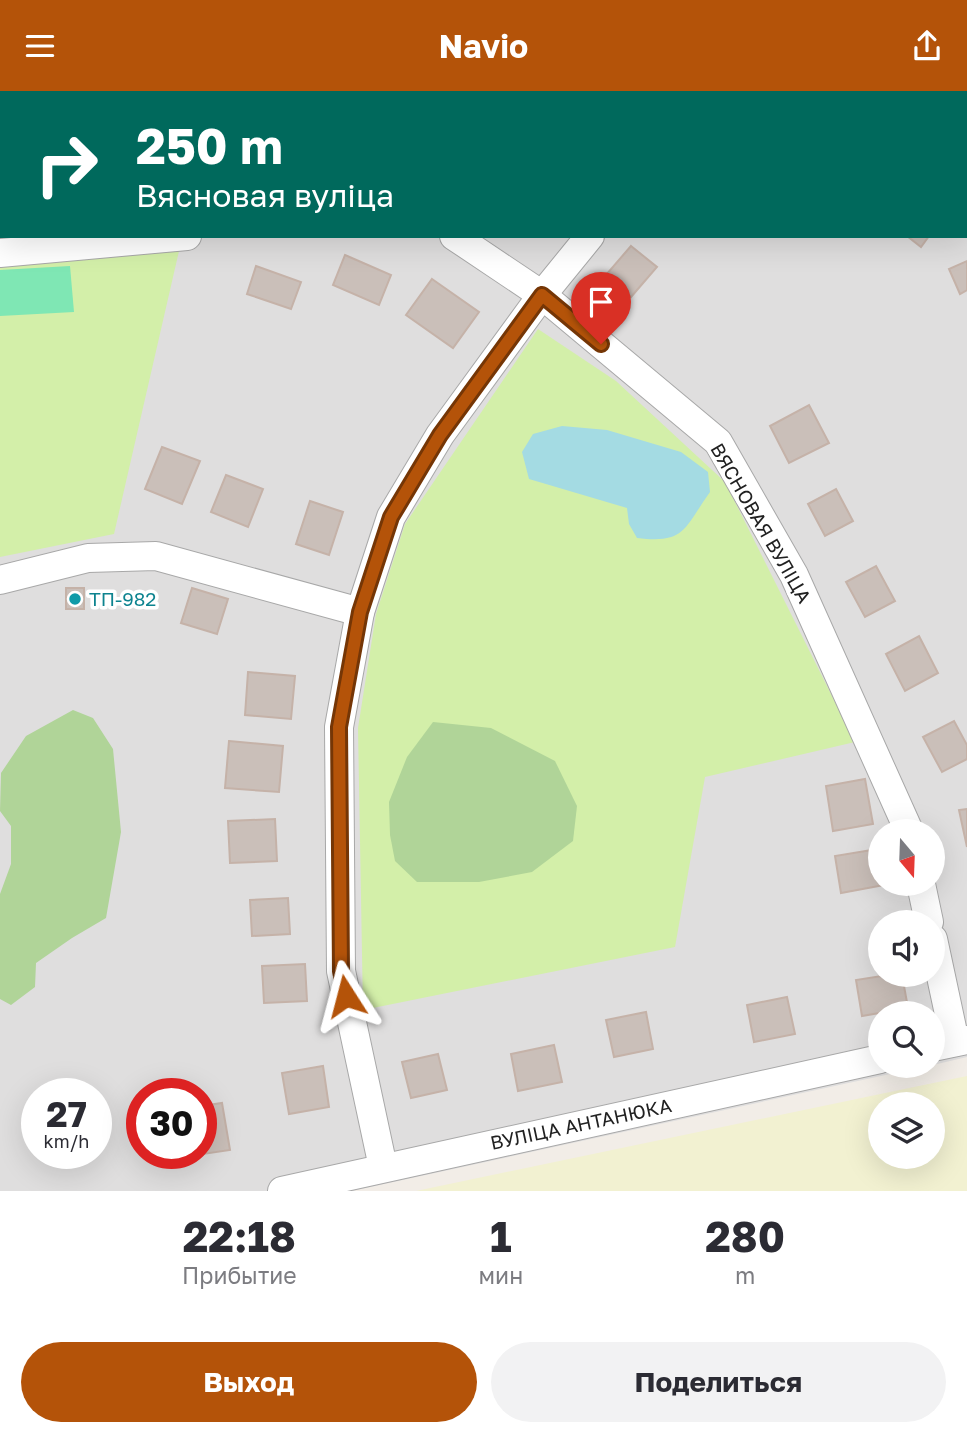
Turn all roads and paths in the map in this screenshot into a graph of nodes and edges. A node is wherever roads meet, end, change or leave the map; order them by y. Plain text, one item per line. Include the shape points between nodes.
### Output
1 (165, 238) edge
2 (457, 238) edge
3 (588, 238) edge
4 (0, 253) edge
5 (542, 295) junction
6 (0, 580) edge
7 (360, 612) junction
8 (904, 819) edge
9 (942, 987) edge
10 (952, 1043) edge
11 (868, 1062) edge
12 (383, 1167) junction
13 (282, 1191) edge

1 - 4 street
2 - 5 street, ВЯСНОВАЯ ВУЛІЦА
3 - 5 street
5 - 7 street via 440,435 391,517
5 - 8 street, ВЯСНОВАЯ ВУЛІЦА via 718,442 794,575
6 - 7 street via 88,558 156,556
7 - 12 street via 339,727 341,971
9 - 10 street
11 - 12 street, ВУЛІЦА АНТАНЮКА
12 - 13 street, ВУЛІЦА АНТАНЮКА

